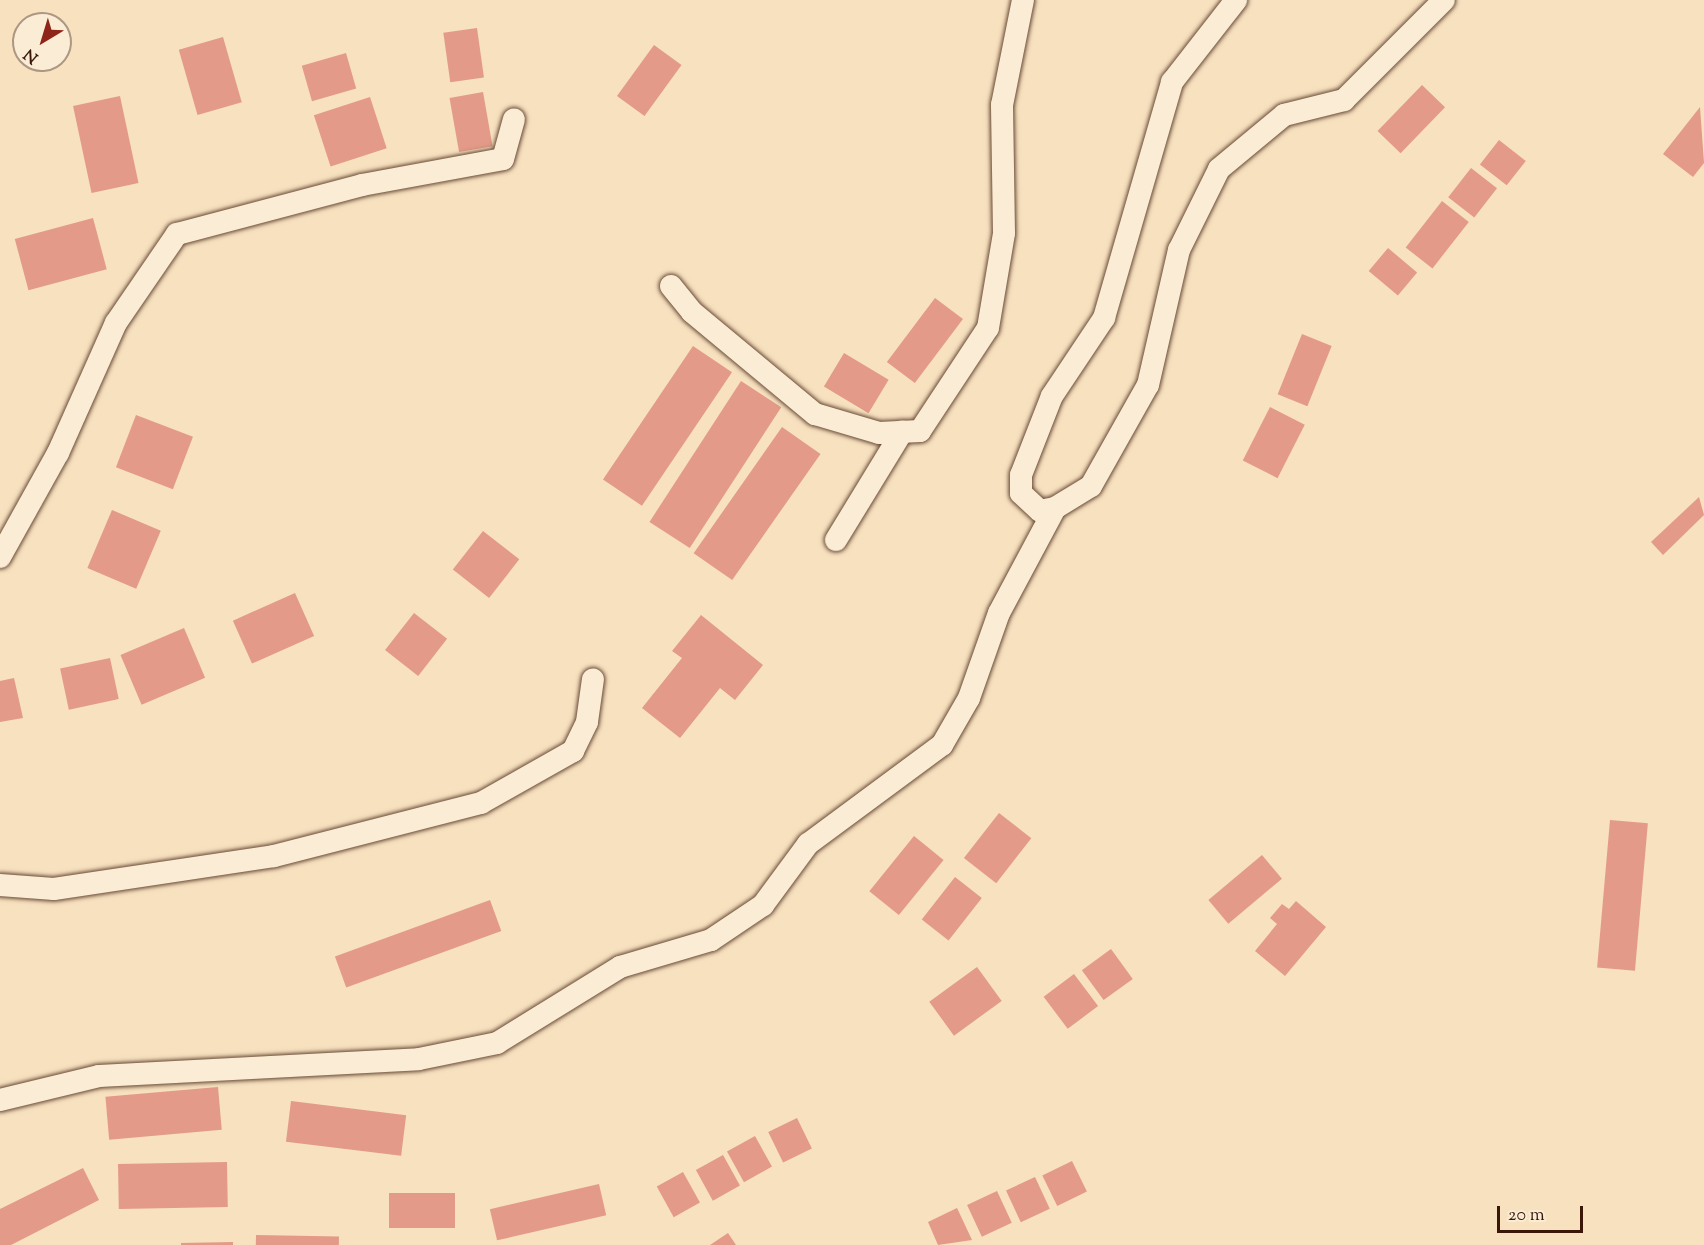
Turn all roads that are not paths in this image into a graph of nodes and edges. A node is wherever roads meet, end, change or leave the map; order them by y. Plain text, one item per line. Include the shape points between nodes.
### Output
1 (1023, 0) edge
2 (1236, 0) edge
3 (1443, 0) edge
4 (514, 119) dead end
5 (671, 286) dead end
6 (902, 432) junction
7 (1055, 508) junction
8 (836, 540) dead end
9 (0, 557) edge
10 (593, 679) dead end
11 (0, 885) edge
12 (0, 1100) edge

1 - 6 street via 1002,105 1005,233 988,328 920,431
2 - 7 street via 1172,82 1104,318 1052,396 1021,475 1021,493 1040,511
3 - 7 street via 1344,100 1284,115 1220,169 1179,250 1148,385 1091,486
4 - 9 street via 504,159 362,185 177,234 116,324 58,453
5 - 6 street via 692,312 815,414 838,425
6 - 8 street
7 - 12 street via 999,613 969,698 942,745 808,844 763,905 711,940 620,967 496,1043 419,1059 99,1076
10 - 11 street via 586,722 573,751 481,803 274,856 54,889

